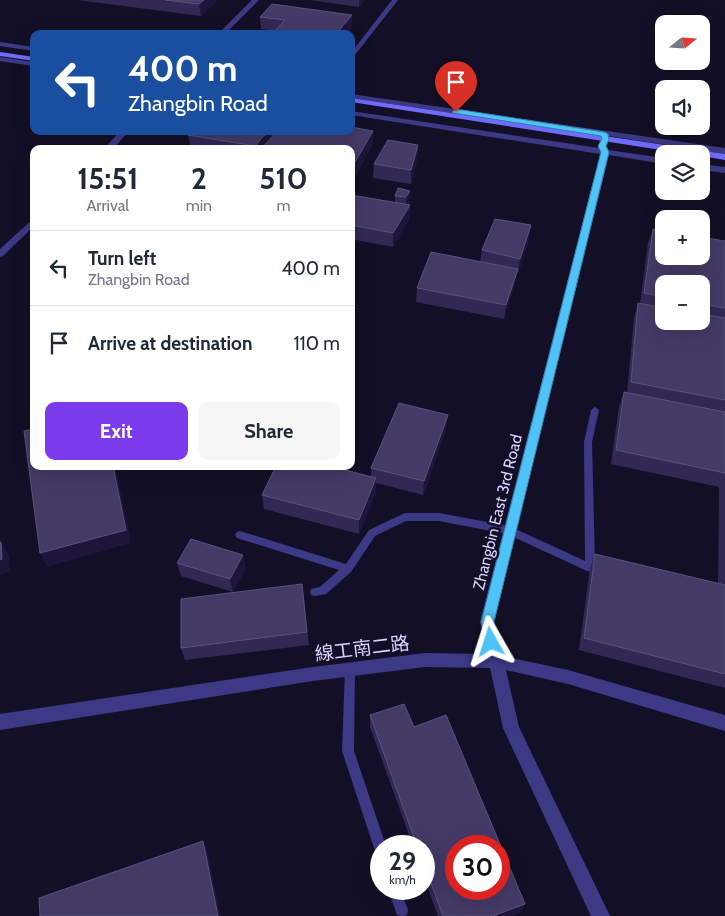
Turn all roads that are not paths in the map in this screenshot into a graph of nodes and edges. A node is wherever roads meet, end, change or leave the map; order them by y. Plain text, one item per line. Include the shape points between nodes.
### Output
1 (256, 0) edge
2 (395, 0) edge
3 (224, 30) edge
4 (0, 46) edge
5 (30, 50) edge
6 (355, 53) edge
7 (0, 54) edge
8 (30, 58) edge
9 (0, 59) edge
10 (30, 63) edge
11 (355, 97) edge
12 (355, 101) edge
13 (355, 109) edge
14 (355, 113) edge
15 (121, 135) edge
16 (604, 143) junction
17 (112, 145) edge
18 (725, 151) edge
19 (655, 154) edge
20 (725, 157) edge
21 (655, 158) edge
22 (710, 162) edge
23 (725, 165) edge
24 (710, 168) edge
25 (725, 170) edge
26 (30, 225) edge
27 (0, 254) edge
28 (595, 410) dead end
29 (509, 530) junction
30 (240, 535) dead end
31 (590, 568) junction
32 (348, 569) junction
33 (608, 570) edge
34 (315, 592) dead end
35 (495, 661) junction
36 (350, 670) junction
37 (0, 722) edge
38 (725, 723) edge
39 (376, 835) edge
40 (398, 900) edge
41 (402, 910) dead end
42 (601, 916) edge

1 - 3 street
2 - 6 street
4 - 5 street
7 - 8 street
9 - 10 street
11 - 16 street
12 - 16 street
13 - 16 street
14 - 16 street
15 - 17 street
16 - 18 street
16 - 19 street
16 - 20 street
16 - 21 street
16 - 29 street, Zhangbin East 3rd Road
22 - 23 street
24 - 25 street
26 - 27 street
28 - 31 lane via 588,442
29 - 31 lane
29 - 32 lane via 439,517 405,517 368,532
29 - 35 street, Zhangbin East 3rd Road via 487,622
30 - 32 lane
31 - 33 lane
32 - 34 lane via 322,591
35 - 36 street, 線工南二路 via 425,660
35 - 38 street, 線工南二路 via 568,677
35 - 42 street, Zhangbin East 3rd Road via 511,728
36 - 37 street, 線工南二路
36 - 39 lane via 348,750
40 - 41 lane

